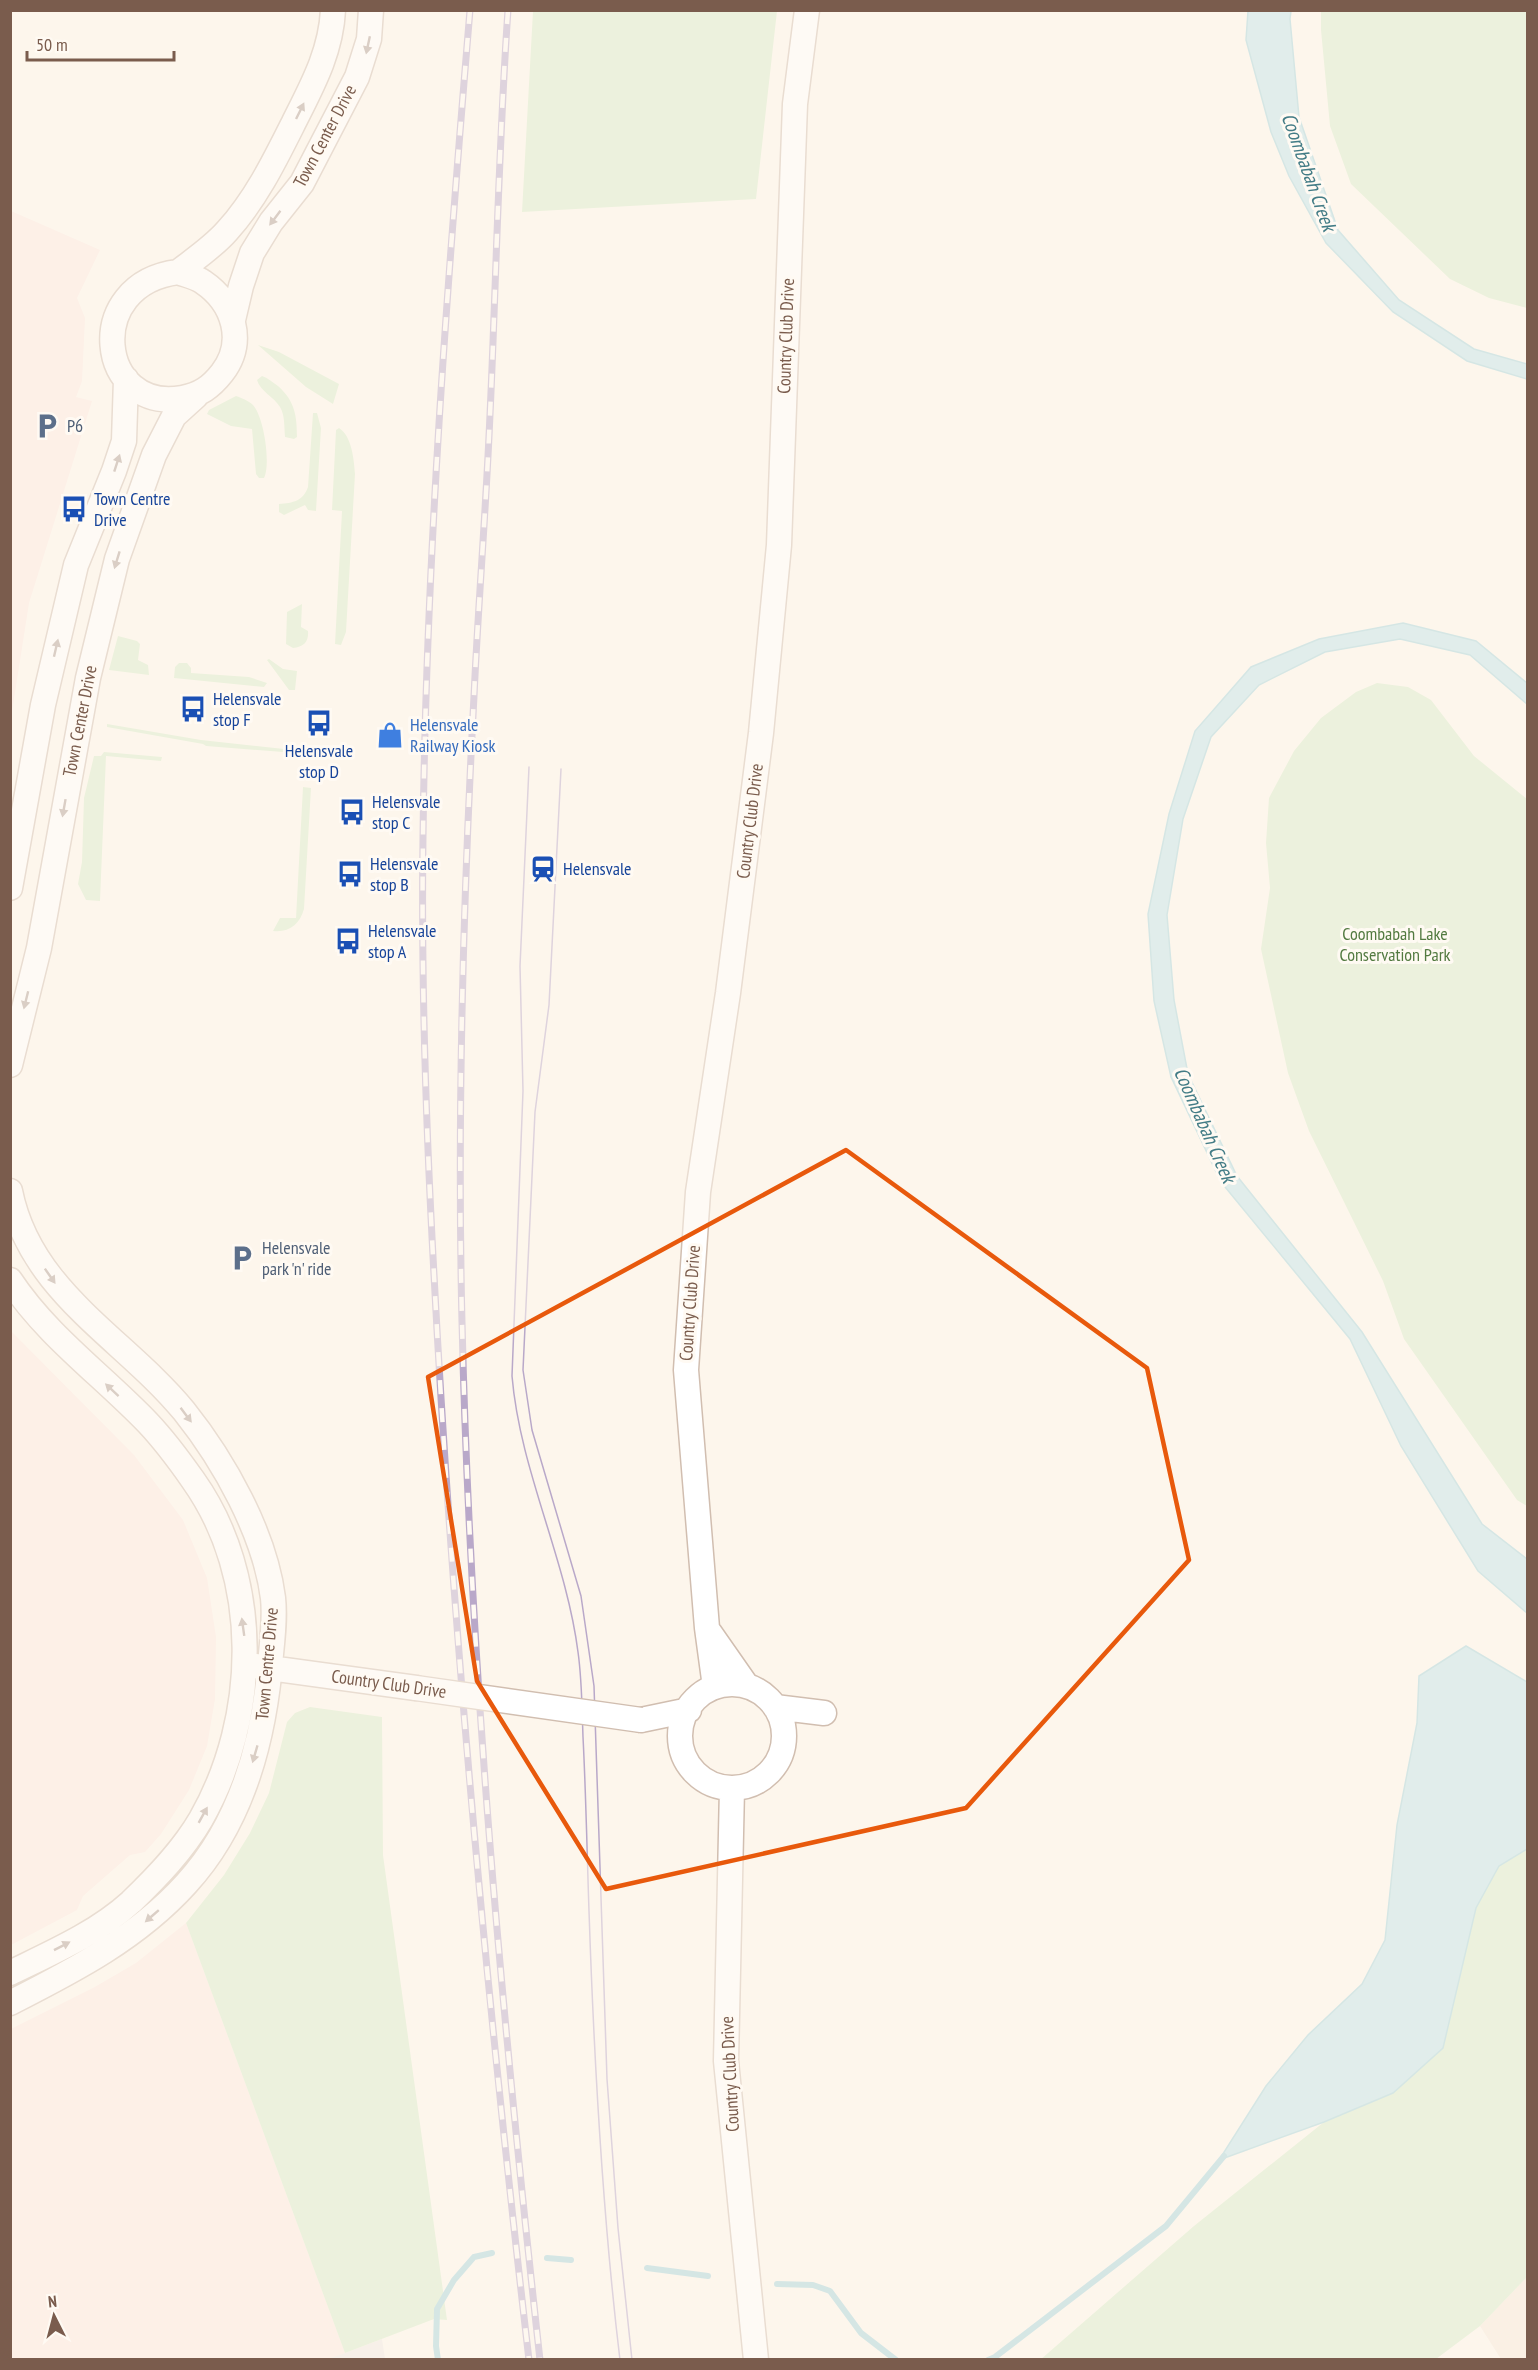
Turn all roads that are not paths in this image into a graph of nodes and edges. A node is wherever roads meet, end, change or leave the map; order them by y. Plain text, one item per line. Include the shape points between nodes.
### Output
1 (333, 10) edge
2 (371, 10) edge
3 (807, 10) edge
4 (178, 272) junction
5 (233, 320) junction
6 (126, 379) junction
7 (196, 396) junction
8 (43, 705) junction
9 (81, 709) junction
10 (10, 888) edge
11 (10, 1065) edge
12 (10, 1191) edge
13 (10, 1280) edge
14 (707, 1628) junction
15 (245, 1665) junction
16 (270, 1667) junction
17 (747, 1686) junction
18 (715, 1687) junction
19 (775, 1707) junction
20 (689, 1710) junction
21 (641, 1720) junction
22 (784, 1731) junction
23 (680, 1734) junction
24 (732, 1788) junction
25 (10, 1973) edge
26 (10, 2002) edge
27 (756, 2360) edge

4 -> 1 street, Town Center Drive via 225,233 263,181 319,71
2 -> 5 street, Town Center Drive via 369,39 357,77 302,183 252,253
3 - 14 street, Country Club Drive via 795,104 779,545 761,733 698,1192 686,1370
4 - 5 street via 201,280 215,291
4 - 6 street via 145,281 117,312 112,347
5 - 7 street via 236,336 227,366 212,386
6 - 7 street via 141,394 153,397 169,400
8 -> 6 street via 76,564 124,441
7 -> 9 street, Town Center Drive via 174,416 154,455 117,559
8 - 9 street
8 - 10 street
9 -> 11 street, Town Center Drive via 39,948
12 -> 16 street, Town Centre Drive via 20,1226 60,1291 185,1413 238,1494 262,1550 273,1598
15 -> 13 street, Town Centre Drive via 233,1567 215,1517 195,1483 170,1448 57,1337
14 - 17 street, Country Club Drive
14 - 18 street, Country Club Drive
15 - 16 street, Country Club Drive
25 -> 15 street, Town Centre Drive via 79,1938 115,1914 167,1865 186,1841 223,1773 237,1724
16 - 21 street, Country Club Drive, bridge
16 -> 26 street, Town Centre Drive via 250,1771 224,1829 189,1882 107,1951
17 - 18 street
17 - 19 street, Country Club Drive via 771,1700
18 - 20 street via 695,1699
19 - 22 street
19 - 22 street via 825,1713
20 - 21 street, Country Club Drive
20 - 23 street
21 - 23 street, Country Club Drive
22 - 24 street via 782,1754 770,1772 756,1782
23 - 24 street via 690,1766 710,1783
24 - 27 street, Country Club Drive via 726,2061

